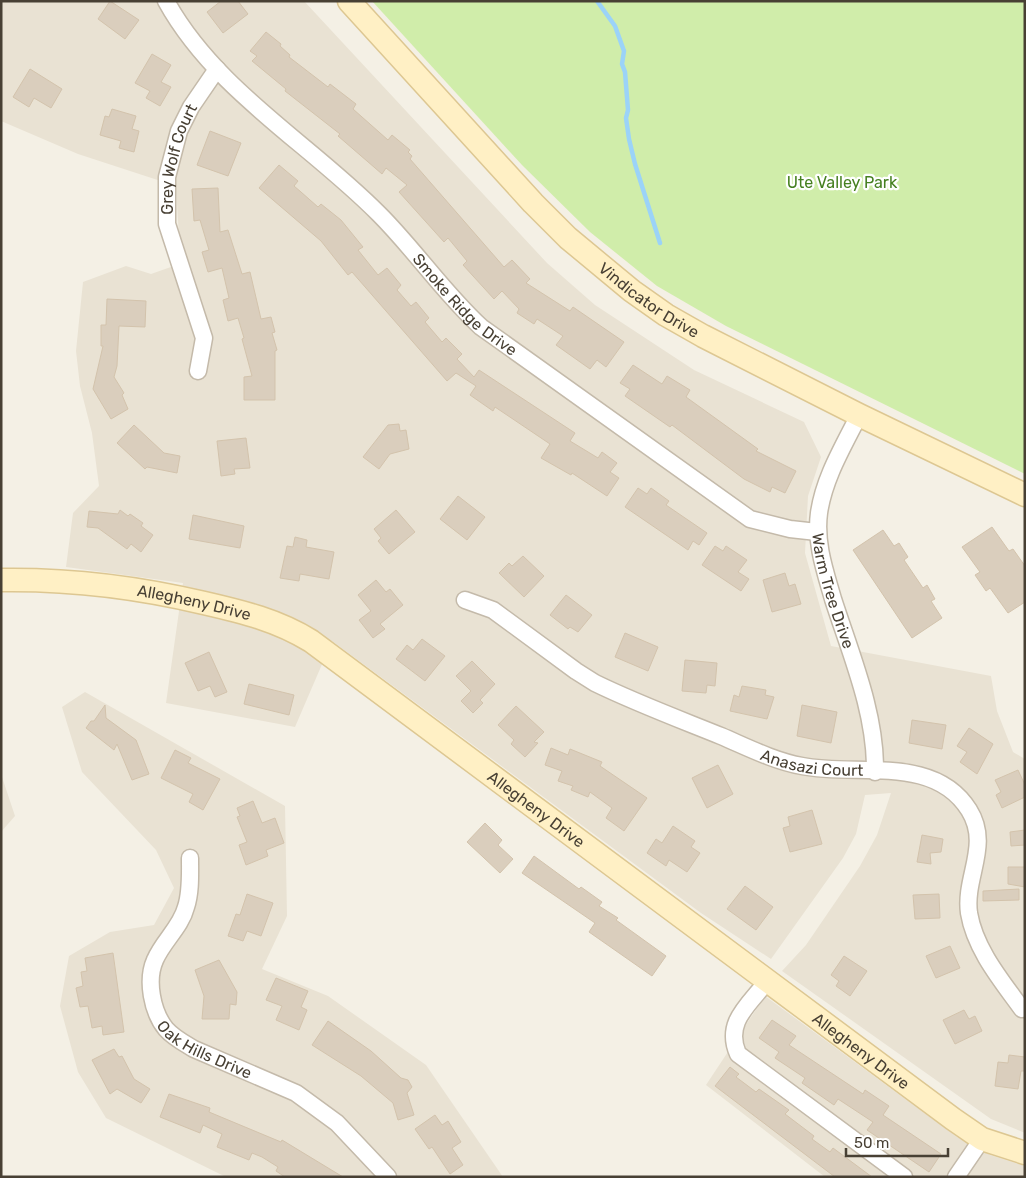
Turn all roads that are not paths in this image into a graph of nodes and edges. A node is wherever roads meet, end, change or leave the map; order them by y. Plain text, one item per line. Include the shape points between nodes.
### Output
1 (166, 1) edge
2 (349, 1) edge
3 (217, 69) junction
4 (198, 371) dead end
5 (859, 415) junction
6 (1025, 495) edge
7 (818, 532) junction
8 (1, 580) edge
9 (465, 600) dead end
10 (875, 772) junction
11 (190, 858) dead end
12 (768, 980) junction
13 (1022, 1008) dead end
14 (982, 1139) junction
15 (1025, 1153) edge
16 (388, 1177) edge
17 (904, 1177) edge
18 (956, 1177) edge

1 - 3 street, Smoke Ridge Drive via 178,24
2 - 5 street, Vindicator Drive via 534,204 568,238 632,291 703,336
3 - 4 street, Grey Wolf Court via 179,131 167,177 167,224 204,338
3 - 7 street, Smoke Ridge Drive via 379,213 463,310 481,326 750,519
5 - 6 street, Vindicator Drive
5 - 7 street, Warm Tree Drive via 823,493
7 - 10 street, Warm Tree Drive via 827,578 873,728
8 - 12 street, Allegheny Drive via 86,582 142,590 260,616 288,627
9 - 10 street, Anasazi Court via 493,610 576,671 623,696 780,760 825,770
10 - 13 street, Anasazi Court via 913,773 931,778 949,786 971,813 979,843 969,896 973,926 978,943
11 - 16 street, Oak Hills Drive via 186,908 155,960 151,977 156,1011 165,1028 194,1049 296,1093 337,1123
12 - 14 street, Allegheny Drive
12 - 17 street via 734,1024 732,1042 738,1054
14 - 15 street, Allegheny Drive
14 - 18 street

